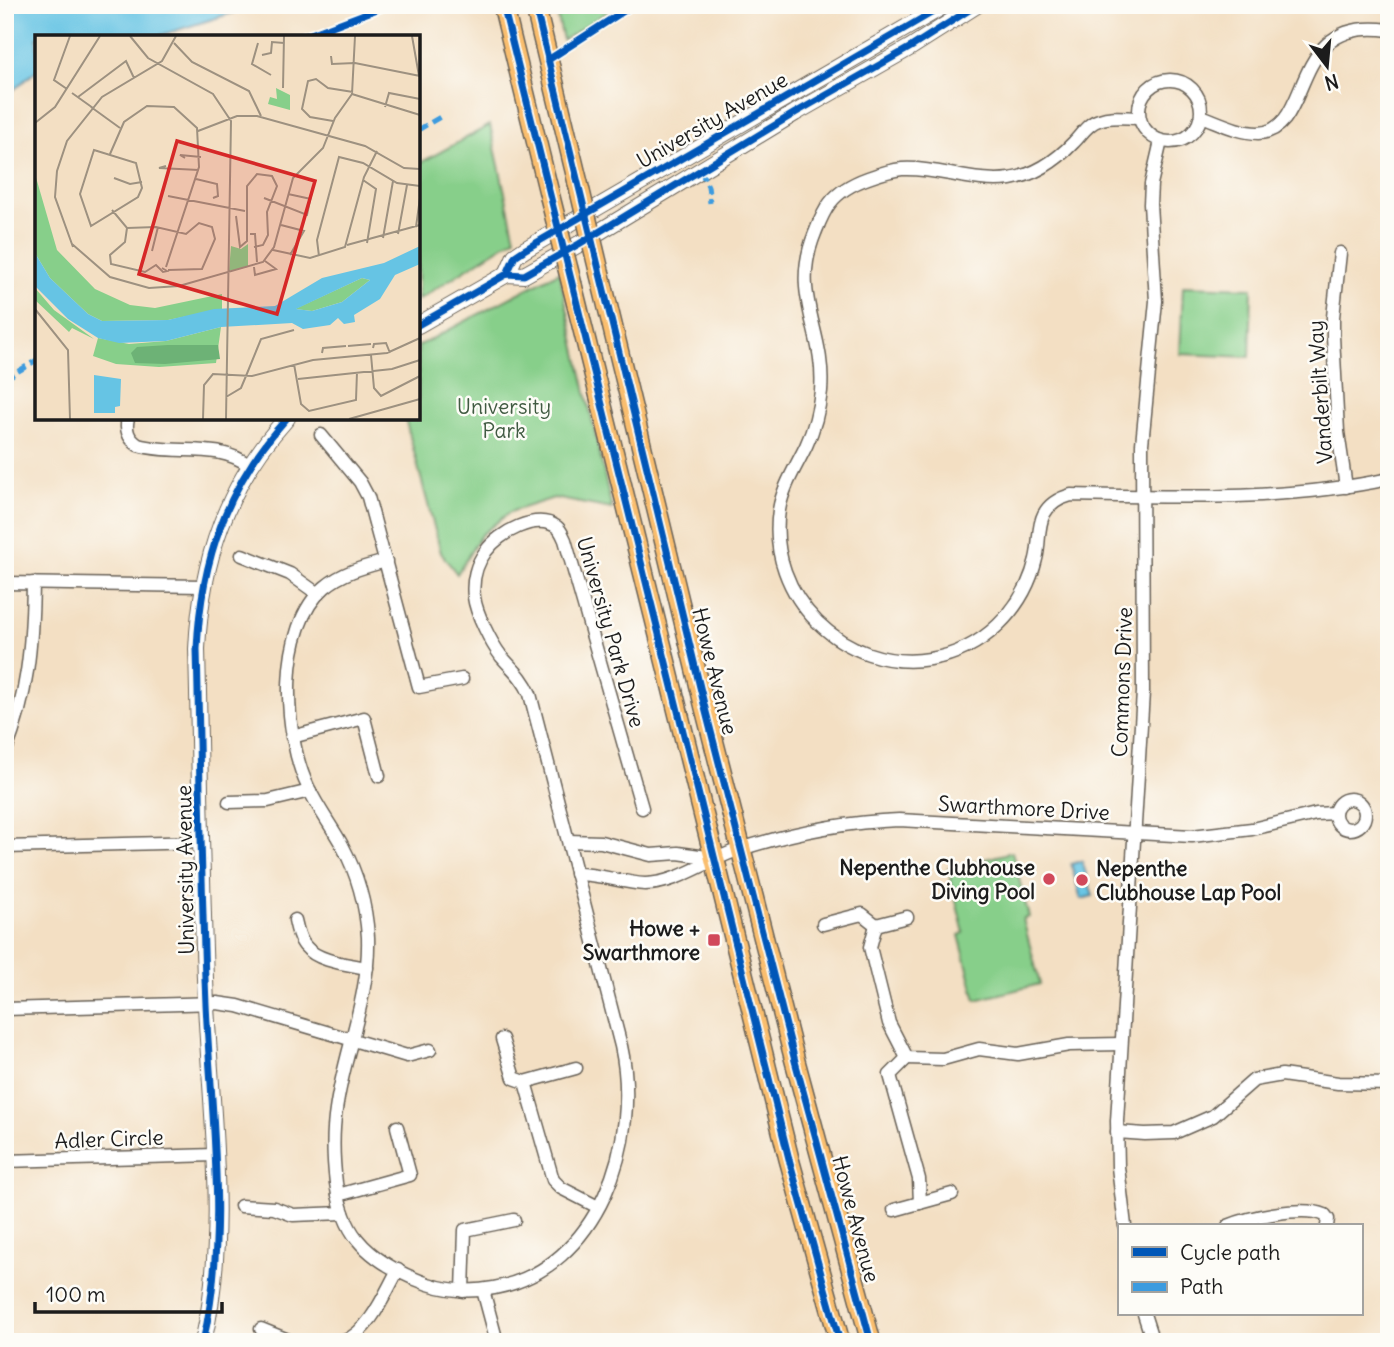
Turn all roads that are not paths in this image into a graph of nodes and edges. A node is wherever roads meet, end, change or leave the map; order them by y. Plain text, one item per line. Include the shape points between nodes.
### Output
1 (503, 5) edge
2 (535, 5) edge
3 (944, 5) edge
4 (977, 5) edge
5 (1389, 30) edge
6 (1201, 116) junction
7 (1139, 118) junction
8 (1161, 141) junction
9 (1340, 253) dead end
10 (507, 274) junction
11 (420, 324) edge
12 (128, 420) edge
13 (285, 420) edge
14 (321, 435) dead end
15 (250, 466) junction
16 (1389, 479) edge
17 (1346, 487) junction
18 (1140, 495) junction
19 (242, 555) dead end
20 (386, 561) junction
21 (5, 583) edge
22 (33, 583) junction
23 (203, 586) junction
24 (318, 594) junction
25 (462, 679) dead end
26 (292, 737) junction
27 (5, 753) edge
28 (379, 776) dead end
29 (310, 791) junction
30 (229, 802) dead end
31 (642, 808) dead end
32 (1334, 813) dead end
33 (1135, 833) junction
34 (569, 841) junction
35 (202, 842) junction
36 (5, 847) edge
37 (742, 849) junction
38 (714, 858) junction
39 (576, 874) junction
40 (906, 917) dead end
41 (295, 920) dead end
42 (822, 924) dead end
43 (876, 925) junction
44 (367, 968) junction
45 (206, 1003) junction
46 (5, 1009) edge
47 (502, 1039) dead end
48 (352, 1040) junction
49 (1121, 1044) junction
50 (430, 1050) dead end
51 (907, 1058) junction
52 (576, 1068) dead end
53 (525, 1082) junction
54 (1389, 1084) edge
55 (397, 1127) dead end
56 (1117, 1132) junction
57 (215, 1155) junction
58 (5, 1161) edge
59 (952, 1194) dead end
60 (338, 1195) junction
61 (920, 1203) junction
62 (241, 1206) dead end
63 (598, 1207) junction
64 (894, 1210) dead end
65 (343, 1213) junction
66 (1275, 1214) junction
67 (514, 1220) dead end
68 (1125, 1224) edge
69 (1233, 1224) edge
70 (1279, 1224) edge
71 (1327, 1224) edge
72 (398, 1270) junction
73 (463, 1290) junction
74 (483, 1290) junction
75 (1145, 1316) edge
76 (261, 1329) dead end
77 (202, 1342) edge
78 (293, 1342) edge
79 (343, 1342) edge
80 (497, 1342) edge
81 (840, 1342) edge
82 (871, 1342) edge
83 (1153, 1342) edge

1 - 38 main road, bridge
2 - 37 main road, Howe Avenue, bridge
3 - 10 street, University Avenue via 514,256
4 - 10 street, University Avenue via 568,250 524,275
5 - 6 street via 1349,32 1320,48 1292,111 1270,131 1245,131
6 - 7 street via 1197,94 1180,81 1169,80 1158,82 1142,96
6 - 8 street via 1187,137
7 - 8 street via 1147,132
7 - 18 street, Vanderbilt Way via 1096,121 1054,160 1014,178 990,180 900,169 855,183 830,203 809,247 804,274 820,353 820,394 810,436 783,493 778,543 790,587 824,630 874,656 933,659 975,643 1009,615 1034,569 1042,518 1056,500 1072,495
8 - 18 street, Commons Drive via 1151,184 1156,301
9 - 17 street, Vanderbilt Way via 1333,336
10 - 11 street, University Avenue
12 - 15 street via 129,438 138,445 218,451
13 - 15 street, University Avenue
14 - 20 street via 368,497
15 - 23 street, University Avenue via 223,518
16 - 17 street, Vanderbilt Way
17 - 18 street, Vanderbilt Way via 1257,496
18 - 33 street, Commons Drive via 1144,633
19 - 24 street via 290,574
20 - 24 street, University Park Drive via 347,573
20 - 25 street via 419,687
21 - 22 street
22 - 23 street
22 - 27 street via 28,673
23 - 35 street, University Avenue via 197,649
24 - 26 street, University Park Drive via 294,641
26 - 28 street via 364,718
26 - 29 street, University Park Drive
29 - 30 street via 268,801
29 - 44 street, University Park Drive via 355,872 367,927
31 - 34 street, University Park Drive via 565,540 559,528 546,522 524,525 485,551 475,575 474,599 497,650 530,694
32 - 33 street, Swarthmore Drive via 1222,833
33 - 37 street, Swarthmore Drive via 878,821 825,828
33 - 49 street, Commons Drive
34 - 38 street via 601,842 651,855
34 - 39 street, University Park Drive
35 - 36 street
35 - 45 street, University Avenue
37 - 38 street, Swarthmore Drive
37 - 82 main road, Howe Avenue
38 - 39 street via 686,874 646,884
38 - 81 main road
39 - 63 street, University Park Drive via 621,1046 628,1091 617,1163
40 - 43 street
41 - 44 street via 303,944 311,952
42 - 43 street via 862,914
43 - 51 street via 870,947 889,1023
44 - 48 street, University Park Drive
45 - 46 street
45 - 48 street via 238,1006
45 - 57 street, University Avenue
47 - 53 street via 514,1078
48 - 50 street via 407,1056
48 - 60 street, University Park Drive via 333,1137
49 - 51 street via 1069,1045 1018,1054 979,1049 943,1059
49 - 56 street, Commons Drive
51 - 61 street via 890,1075 919,1179
52 - 53 street
53 - 63 street via 553,1180
54 - 56 street via 1268,1077 1254,1080 1213,1116 1191,1127 1145,1135
55 - 60 street via 410,1175
56 - 68 street, Commons Drive
57 - 58 street, Adler Circle
57 - 77 street, University Avenue via 216,1256
59 - 61 street
60 - 65 street, University Park Drive
61 - 64 street
62 - 65 street via 293,1214
63 - 74 street, University Park Drive via 578,1238 544,1269 523,1280
65 - 72 street, University Park Drive via 363,1246
66 - 69 street
66 - 70 street
66 - 71 street via 1321,1213
67 - 73 street via 465,1230
72 - 73 street, University Park Drive via 434,1286
72 - 79 street via 367,1323
73 - 74 street, University Park Drive
74 - 80 street
75 - 83 street
76 - 78 street

